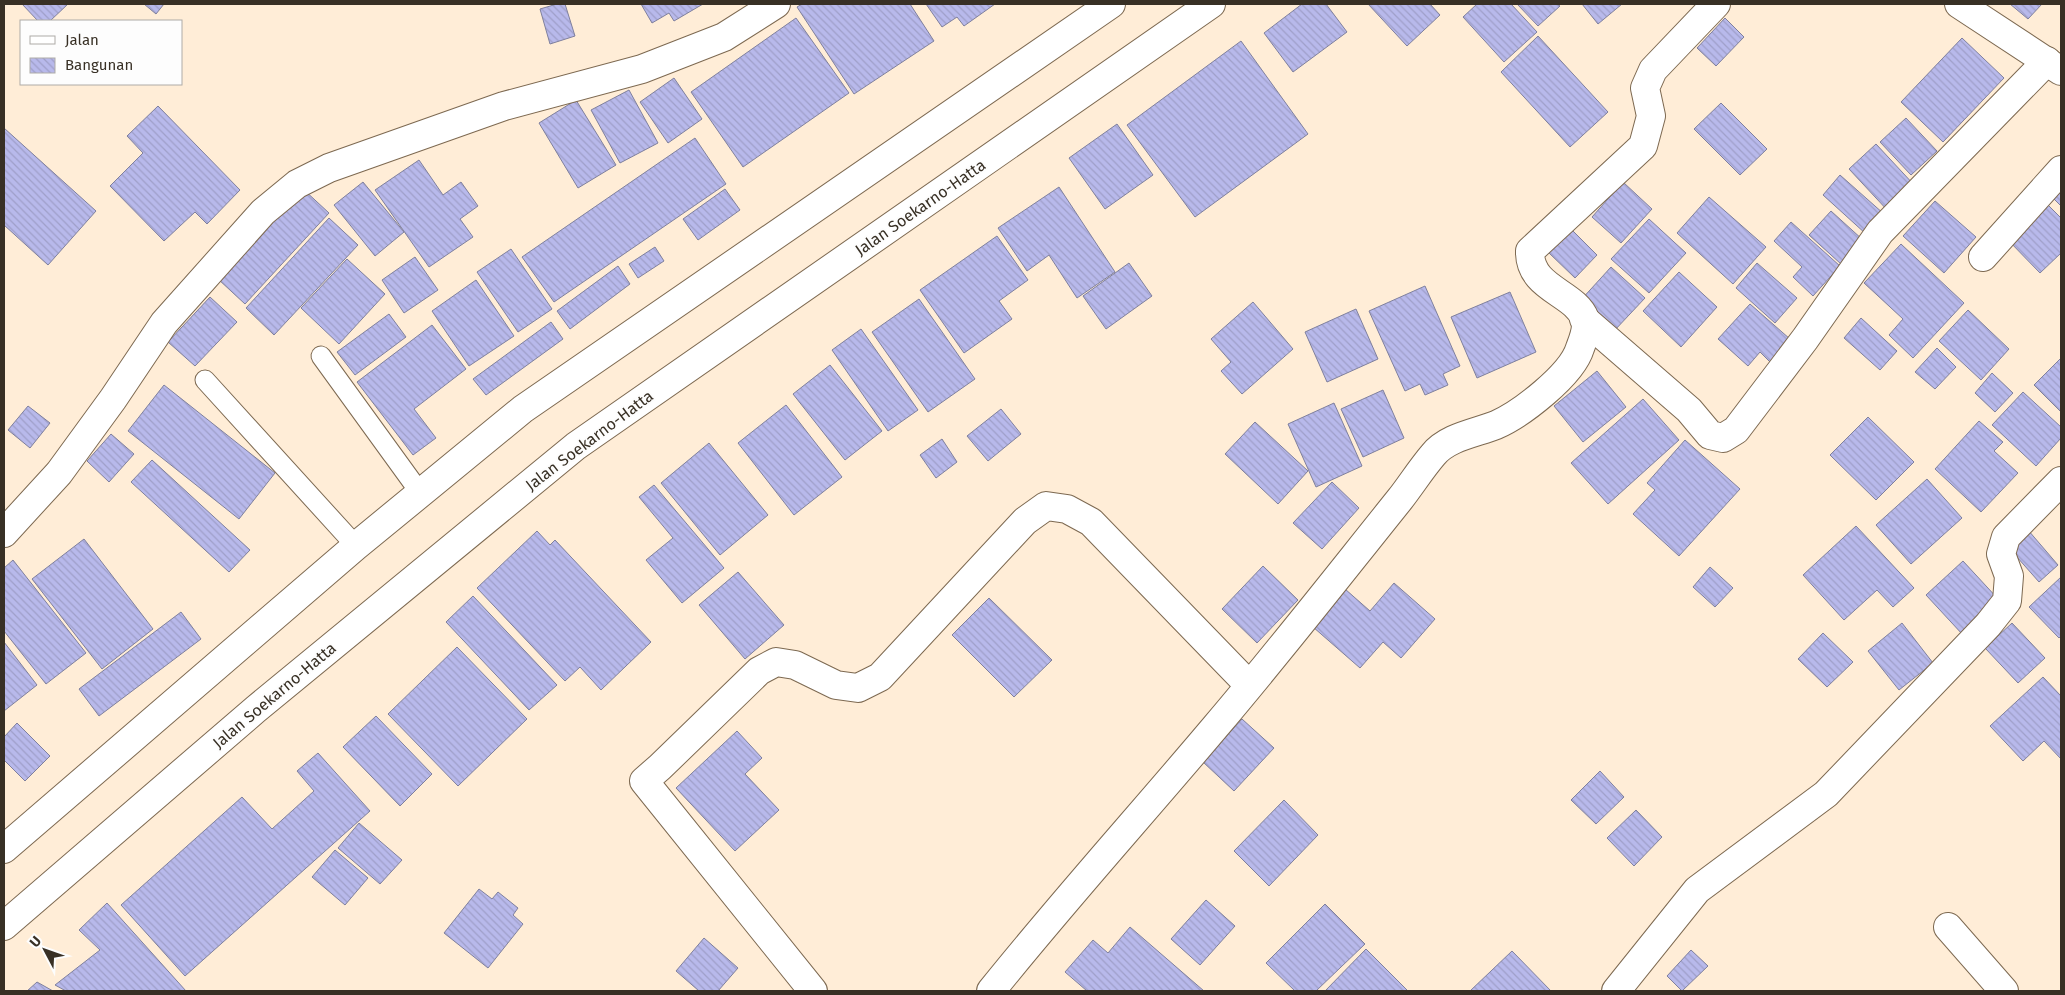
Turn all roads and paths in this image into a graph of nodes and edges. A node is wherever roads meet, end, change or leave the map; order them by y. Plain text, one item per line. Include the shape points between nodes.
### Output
1 (776, 4) edge
2 (1111, 4) edge
3 (1211, 4) edge
4 (1716, 4) edge
5 (1959, 4) edge
6 (2054, 66) edge
7 (2061, 170) edge
8 (1983, 257) dead end
9 (1584, 319) junction
10 (321, 356) dead end
11 (205, 380) dead end
12 (2061, 481) edge
13 (421, 494) junction
14 (4, 533) edge
15 (356, 546) junction
16 (1249, 686) junction
17 (4, 849) edge
18 (4, 926) edge
19 (1948, 927) dead end
20 (813, 991) edge
21 (991, 991) edge
22 (1616, 991) edge
23 (2004, 991) edge

1 - 14 main road via 724,37 642,70 504,106 329,168 297,184 263,212 164,323 60,473
2 - 13 main road via 523,409
3 - 18 main road, Jalan Soekarno-Hatta via 576,446 271,697
4 - 9 main road via 1652,70 1645,88 1651,116 1643,146 1530,252 1535,274 1576,308
5 - 6 main road
6 - 9 main road via 1880,232 1736,430 1723,438 1710,435 1689,410
7 - 8 main road
9 - 16 main road via 1579,352 1554,384 1528,407 1499,424 1446,443 1435,452
10 - 13 lane
11 - 15 lane
12 - 22 main road via 2006,537 2001,554 2010,576 2007,601 1988,625 1826,794 1697,890
13 - 15 main road
15 - 17 main road
16 - 20 main road via 1091,522 1067,509 1046,506 1025,521 880,677 858,688 836,685 795,666 776,662 759,671 644,781
16 - 21 main road
19 - 23 main road

